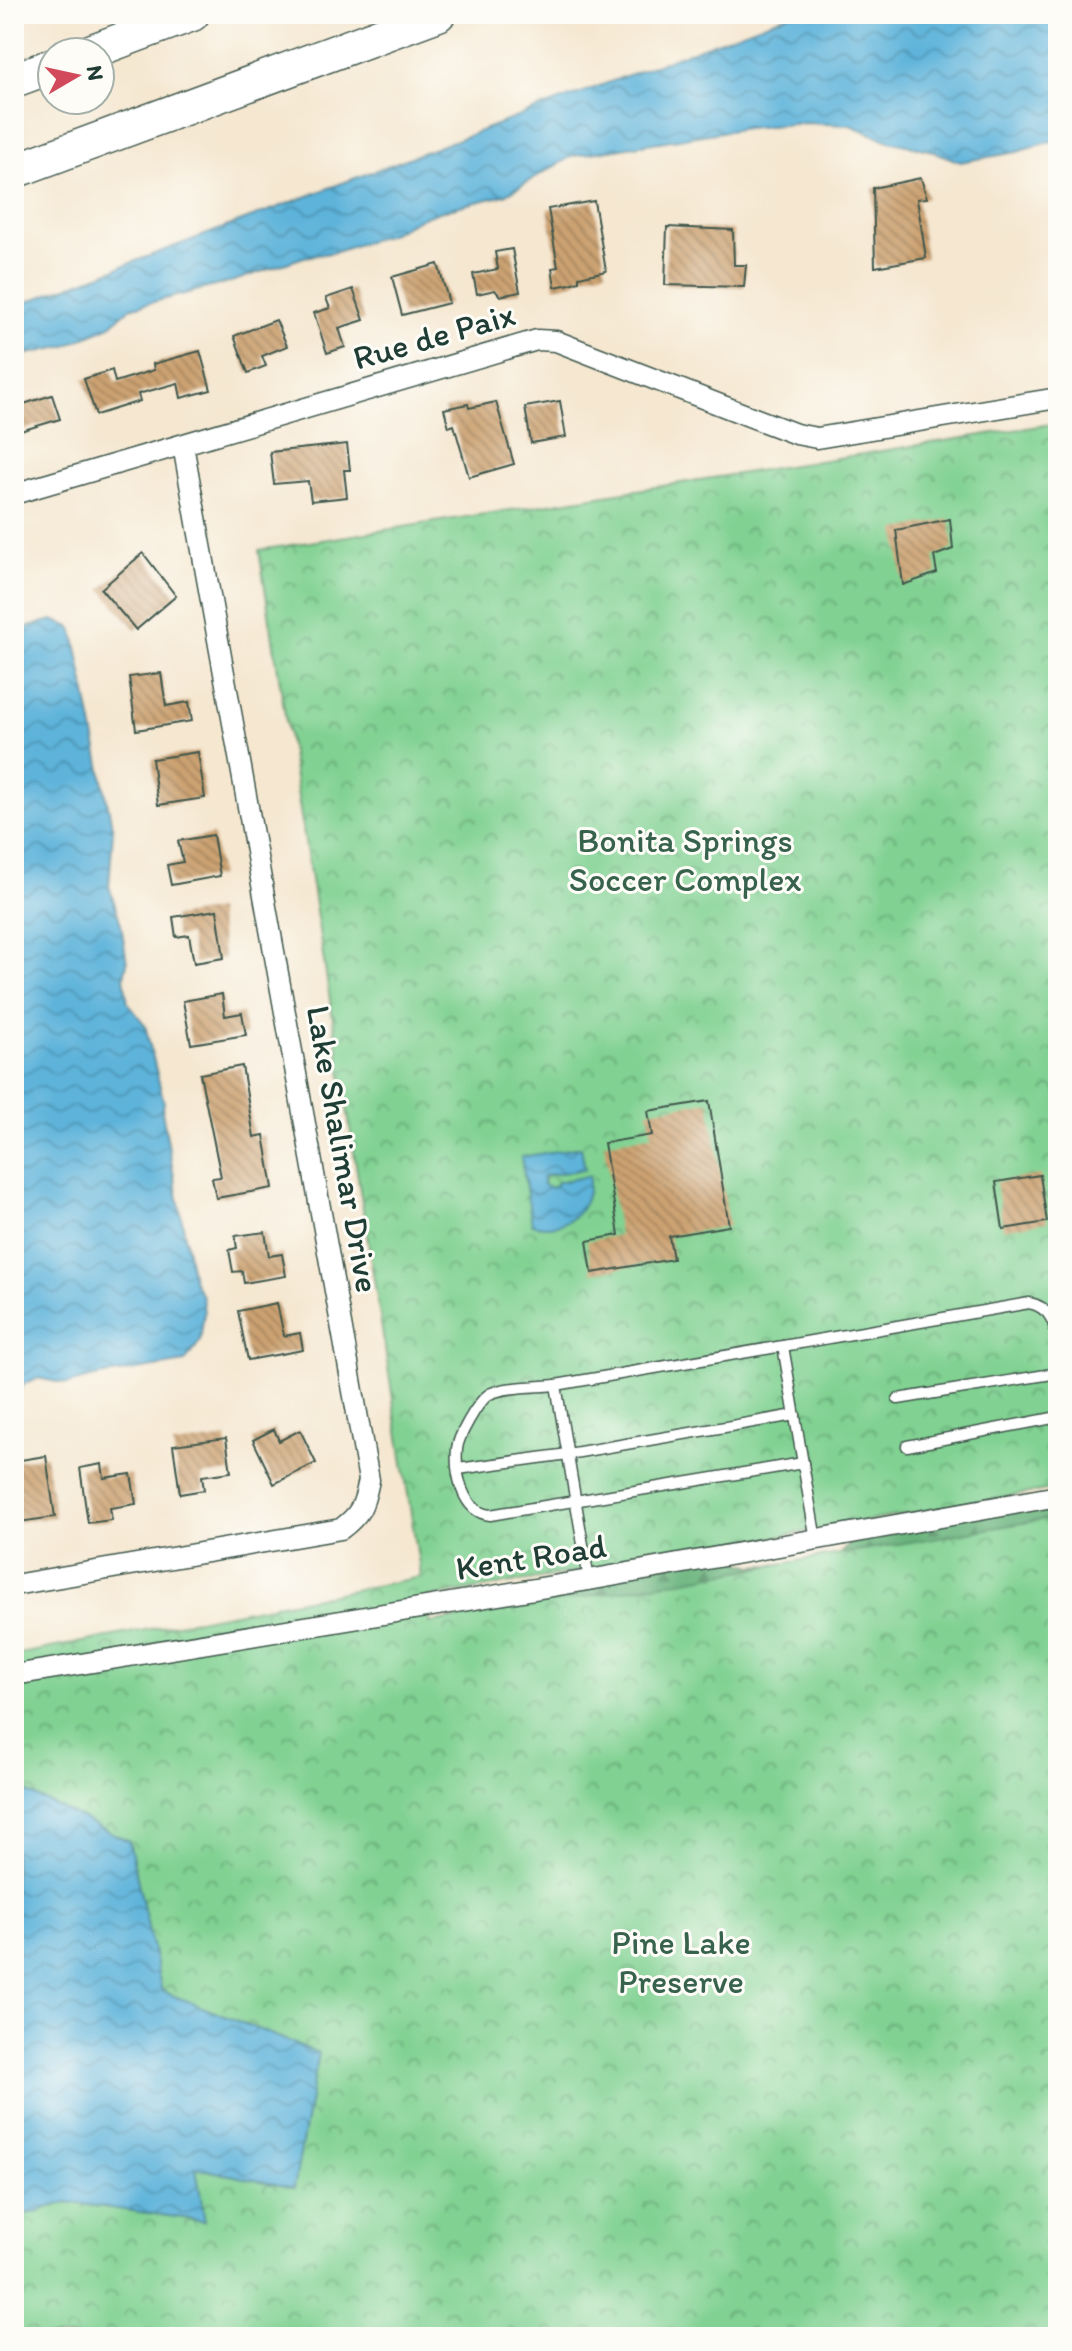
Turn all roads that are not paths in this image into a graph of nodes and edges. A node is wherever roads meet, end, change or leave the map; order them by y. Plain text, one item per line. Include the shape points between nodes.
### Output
1 (192, 14) edge
2 (438, 14) edge
3 (116, 42) edge
4 (36, 72) edge
5 (14, 80) edge
6 (14, 171) edge
7 (1058, 398) edge
8 (183, 445) junction
9 (14, 494) edge
10 (1058, 1344) edge
11 (783, 1346) junction
12 (1058, 1373) edge
13 (556, 1385) junction
14 (898, 1399) dead end
15 (795, 1415) junction
16 (1058, 1417) edge
17 (907, 1446) dead end
18 (568, 1454) junction
19 (803, 1463) junction
20 (458, 1469) junction
21 (1058, 1496) edge
22 (576, 1501) junction
23 (816, 1540) junction
24 (589, 1580) junction
25 (14, 1585) edge
26 (14, 1675) edge

1 - 3 highway
2 - 6 highway
4 - 5 highway
7 - 8 street, Rue de Paix via 817,438 556,341 537,340
8 - 9 street, Rue de Paix
8 - 25 street, Lake Shalimar Drive via 369,1480 357,1516 341,1529
10 - 11 lane via 1048,1313 1029,1303
11 - 13 lane
11 - 15 lane
12 - 14 lane
13 - 18 lane
13 - 20 lane via 490,1394 480,1402 457,1446
15 - 18 lane
15 - 19 lane
16 - 17 lane
18 - 20 lane
18 - 22 lane
19 - 22 lane
19 - 23 lane
20 - 22 lane via 463,1491 480,1514
21 - 23 street, Kent Road
22 - 24 lane
23 - 24 street, Kent Road
24 - 26 street, Kent Road

